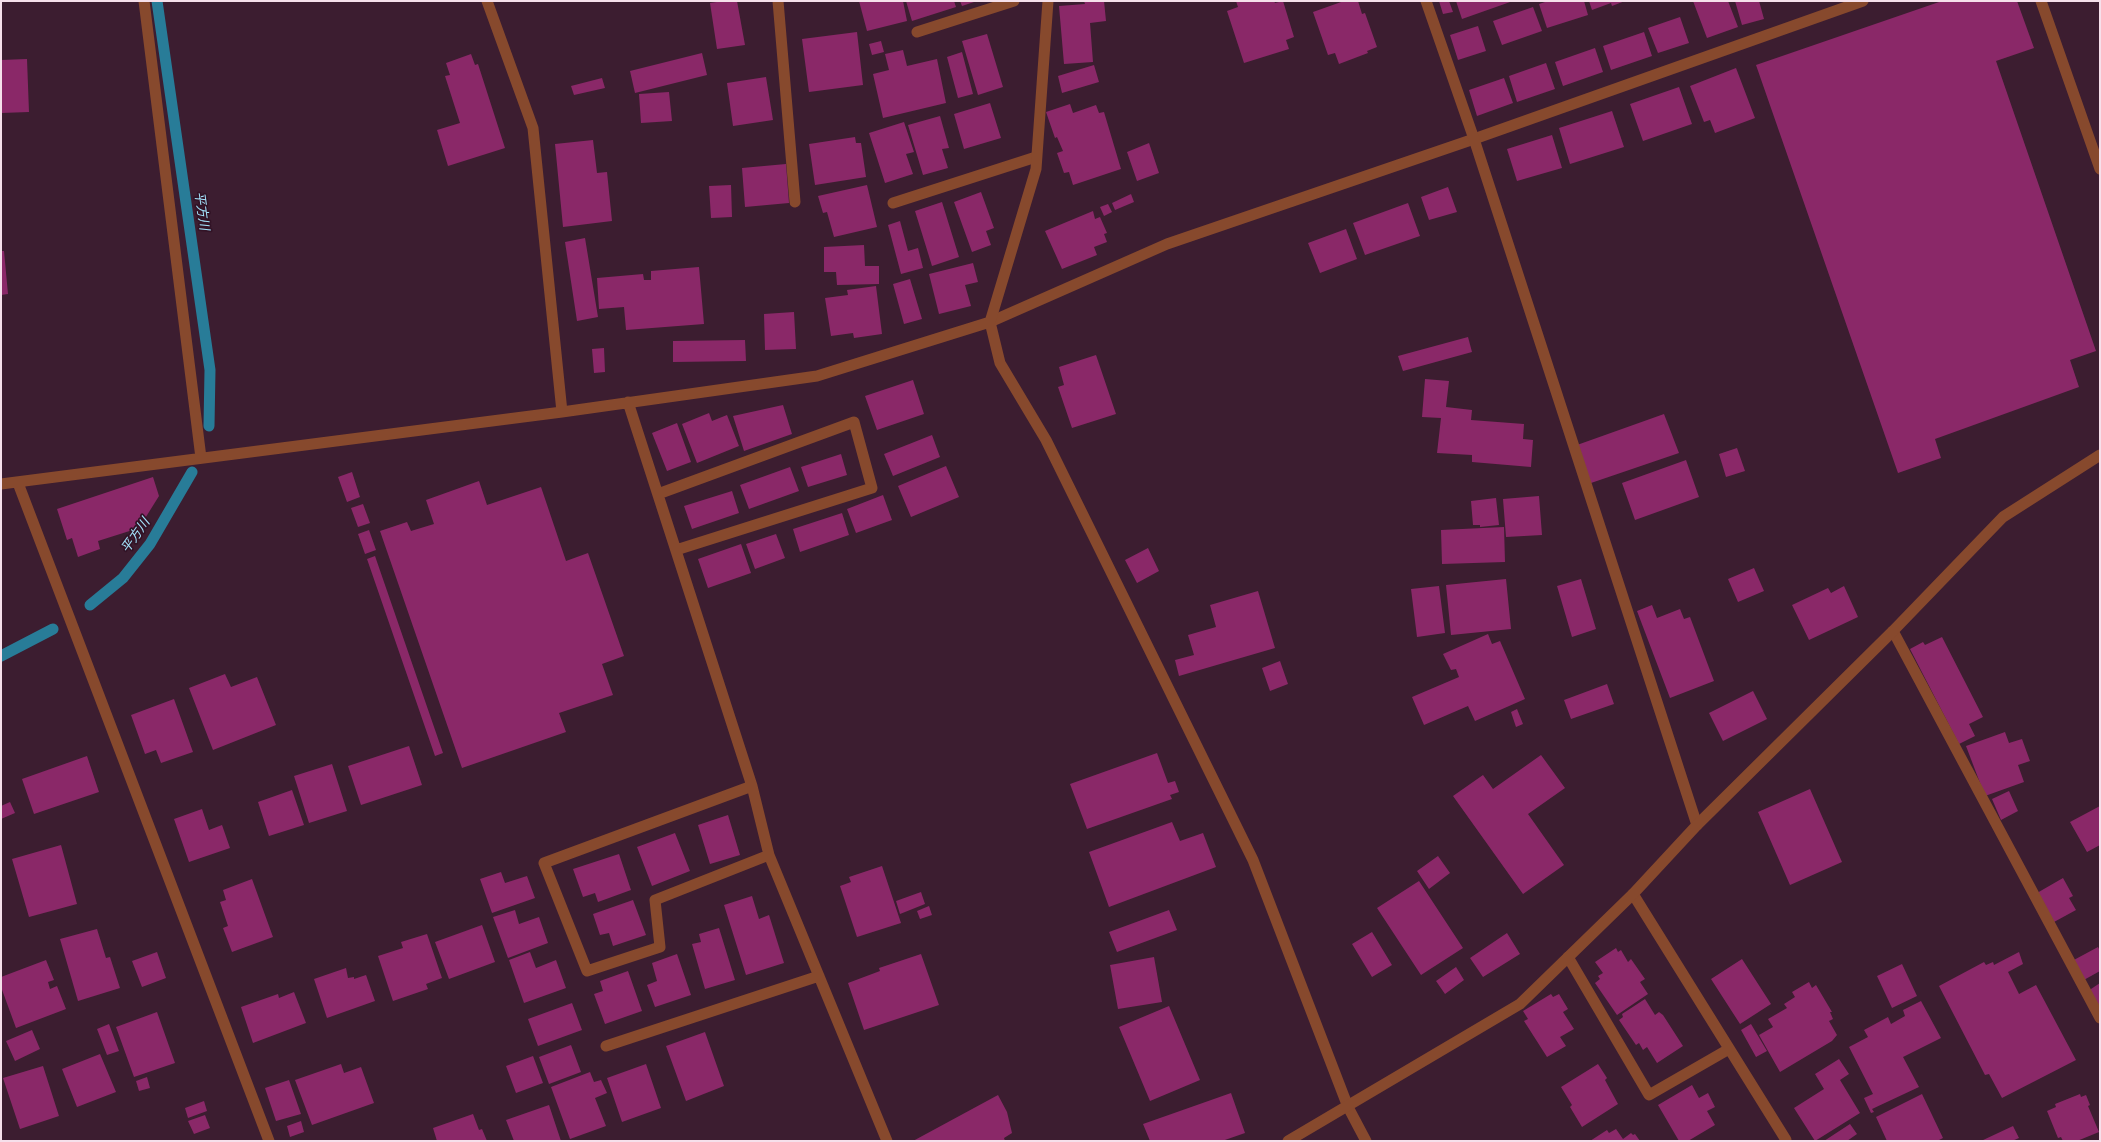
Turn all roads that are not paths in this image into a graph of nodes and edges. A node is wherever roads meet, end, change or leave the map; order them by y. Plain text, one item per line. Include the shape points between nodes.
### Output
1 (144, 1) edge
2 (487, 1) edge
3 (778, 1) edge
4 (1014, 1) edge
5 (1048, 1) edge
6 (1426, 1) edge
7 (1863, 1) edge
8 (2041, 1) edge
9 (917, 32) dead end
10 (1474, 139) junction
11 (1036, 157) junction
12 (2100, 169) edge
13 (795, 202) dead end
14 (893, 203) dead end
15 (990, 322) junction
16 (628, 402) junction
17 (562, 412) junction
18 (2100, 456) edge
19 (201, 458) junction
20 (18, 483) junction
21 (1, 484) edge
22 (658, 494) junction
23 (676, 550) junction
24 (1893, 631) junction
25 (752, 786) junction
26 (1697, 825) junction
27 (769, 855) junction
28 (1633, 894) junction
29 (1568, 957) junction
30 (819, 976) junction
31 (2100, 1018) edge
32 (606, 1046) dead end
33 (1729, 1049) junction
34 (1348, 1107) junction
35 (1786, 1140) dead end
36 (269, 1141) edge
37 (887, 1141) edge
38 (1288, 1141) edge
39 (1366, 1141) edge

1 - 19 street
2 - 17 street via 533,128
3 - 13 street
4 - 9 street
5 - 11 street
6 - 10 street
7 - 10 street
8 - 12 street
10 - 15 street via 1167,244
10 - 26 street
11 - 14 street
11 - 15 street via 1036,169
15 - 16 street via 817,376
15 - 34 street via 1000,363 1046,440 1253,860
16 - 17 street
16 - 22 street
17 - 19 street
18 - 24 street via 2003,517
19 - 20 street
20 - 21 street
20 - 36 street
22 - 23 street
22 - 23 street via 854,422 872,488
23 - 25 street
24 - 26 street
24 - 31 street
25 - 27 street
25 - 27 street via 544,863 587,971 660,947 655,900
26 - 28 street
27 - 30 street
28 - 29 street
28 - 33 street
29 - 33 street via 1649,1096
29 - 34 street via 1520,1004
30 - 32 street
30 - 37 street
33 - 35 street
34 - 38 street
34 - 39 street

